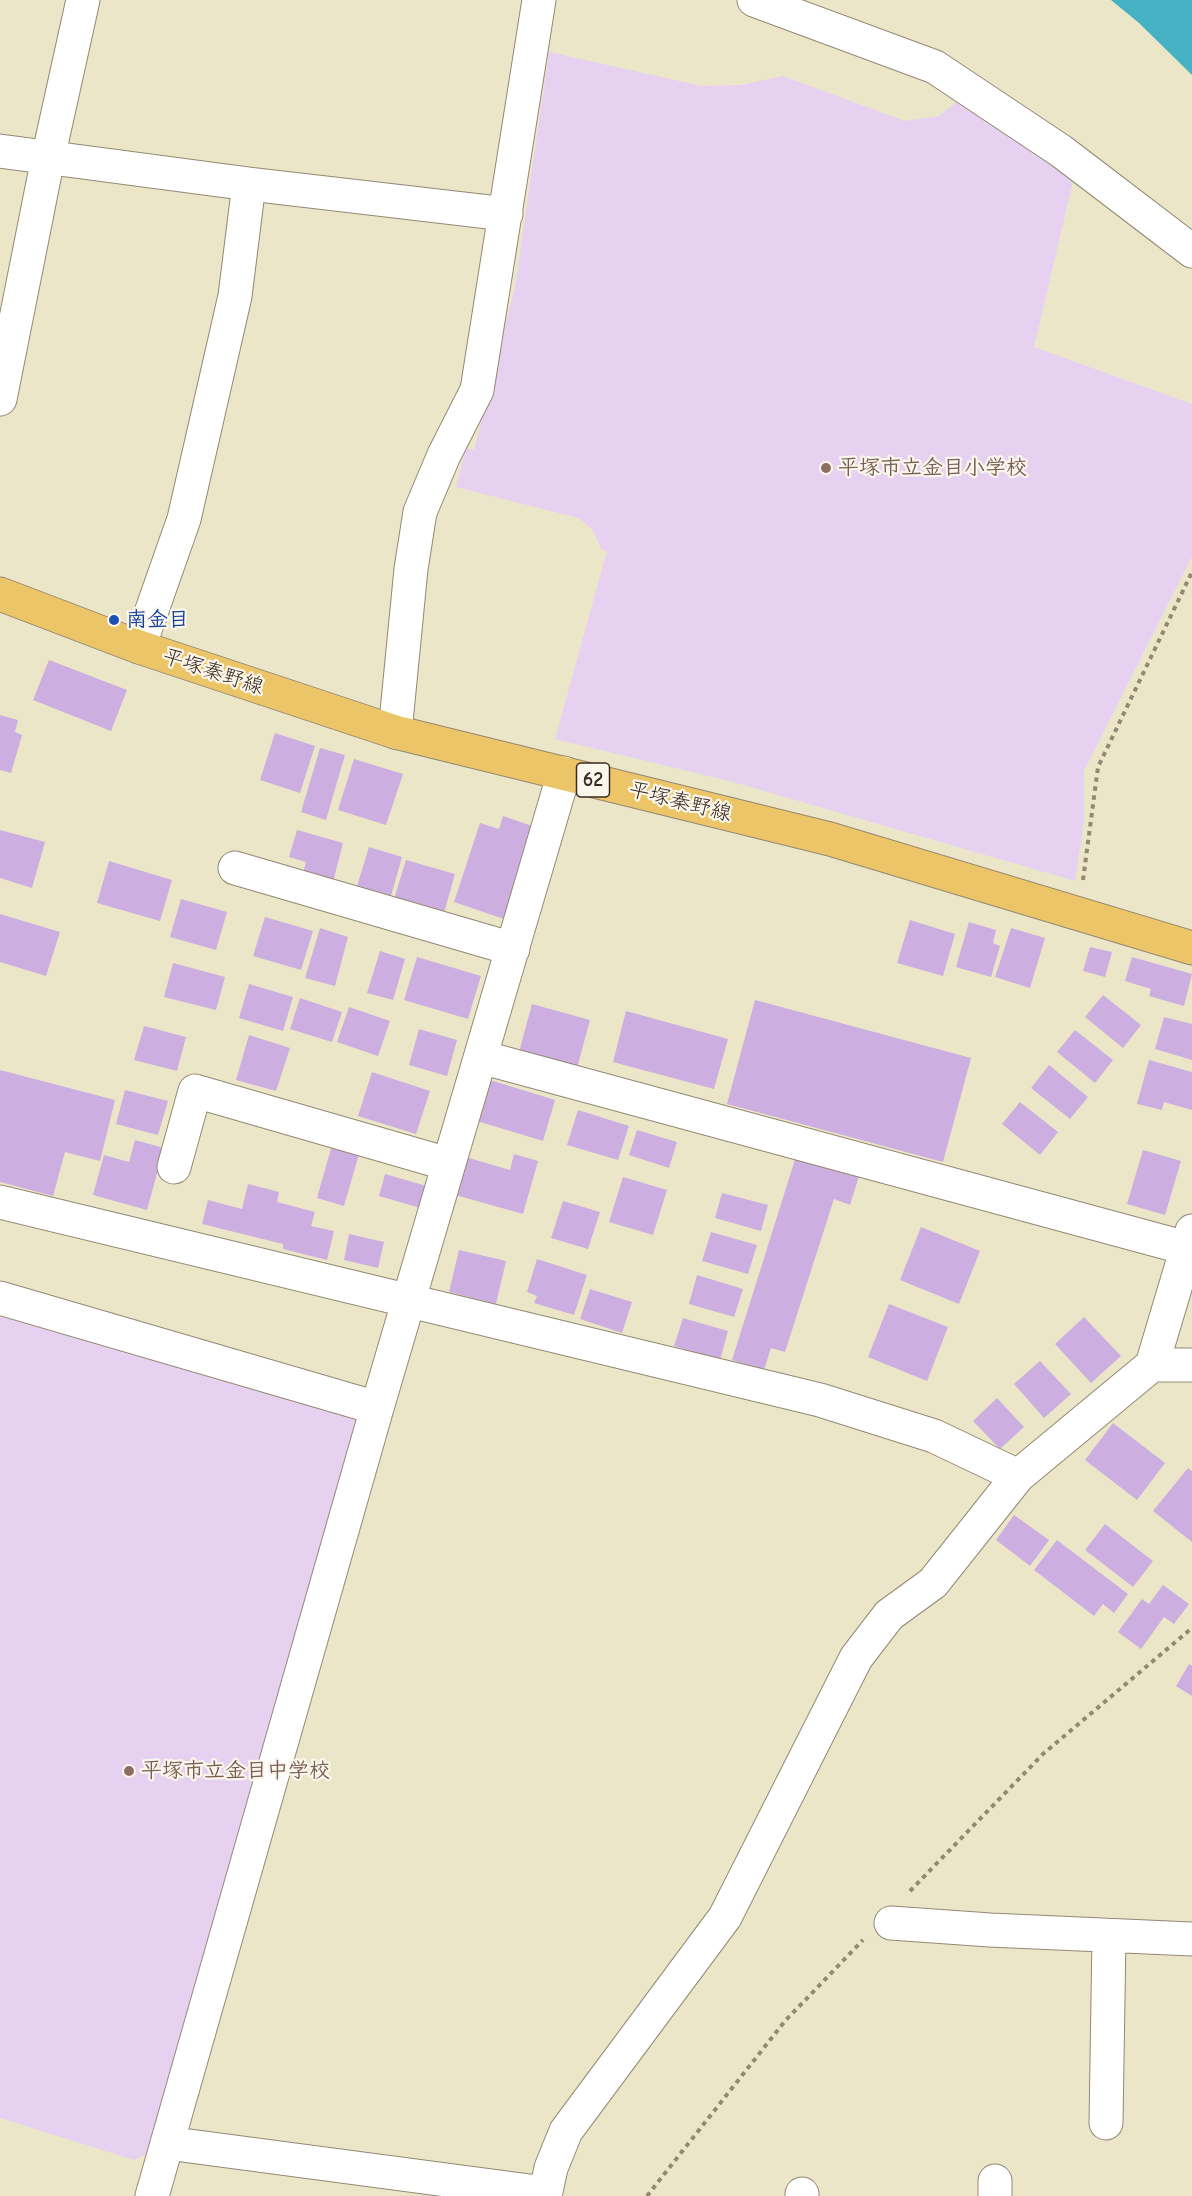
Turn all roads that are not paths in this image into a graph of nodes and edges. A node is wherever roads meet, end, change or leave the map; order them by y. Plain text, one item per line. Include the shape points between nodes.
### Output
1 (83, 0) edge
2 (539, 0) edge
3 (754, 0) edge
4 (0, 150) edge
5 (48, 158) junction
6 (249, 184) junction
7 (506, 214) junction
8 (1192, 251) edge
9 (0, 399) edge
10 (0, 594) edge
11 (139, 647) junction
12 (395, 732) junction
13 (564, 773) junction
14 (235, 868) dead end
15 (1192, 948) edge
16 (513, 949) junction
17 (481, 1057) junction
18 (448, 1164) junction
19 (174, 1167) dead end
20 (0, 1202) edge
21 (1189, 1239) edge
22 (0, 1298) edge
23 (408, 1300) junction
24 (1152, 1365) junction
25 (1192, 1365) edge
26 (377, 1408) junction
27 (1018, 1476) junction
28 (887, 1919) road end
29 (1109, 1936) junction
30 (1192, 1939) edge
31 (1106, 2123) dead end
32 (167, 2143) junction
33 (545, 2195) edge
34 (152, 2196) edge

1 - 5 street
2 - 7 street
3 - 8 street via 935,67 1061,151
4 - 5 street
5 - 6 street
5 - 9 street
6 - 7 street
6 - 11 street via 235,296 184,519
7 - 12 street via 477,390 420,512
10 - 11 main road, 平塚秦野線 / 62
11 - 12 main road, 平塚秦野線 / 62
12 - 13 main road, 平塚秦野線 / 62
13 - 15 main road, 平塚秦野線 / 62 via 830,839
13 - 16 street
14 - 16 street
16 - 17 street
17 - 18 street
17 - 21 street
18 - 19 street via 195,1091
18 - 23 street
20 - 23 street
21 - 24 street
22 - 26 street
23 - 26 street
23 - 27 street via 820,1400 934,1436
24 - 25 street
24 - 27 street
26 - 32 street
27 - 33 street via 933,1583 889,1616 856,1658 725,1917 566,2131
28 - 29 street
29 - 30 street
29 - 31 street
32 - 33 street
32 - 34 street

